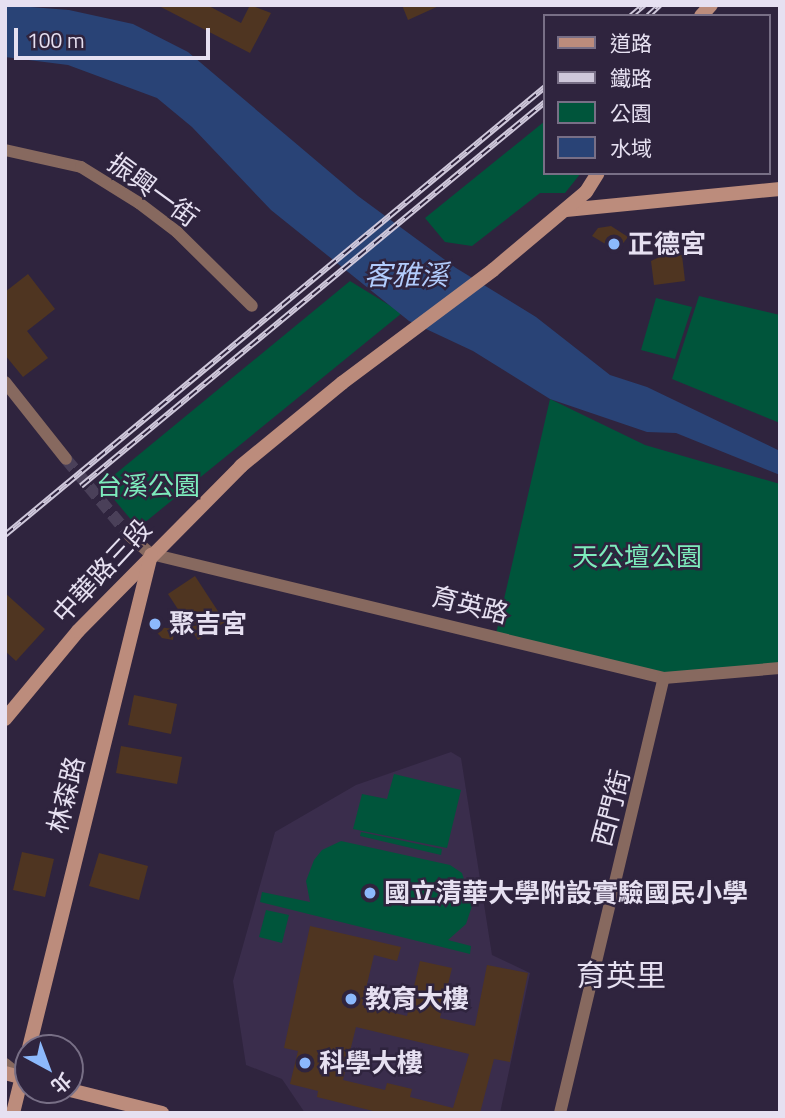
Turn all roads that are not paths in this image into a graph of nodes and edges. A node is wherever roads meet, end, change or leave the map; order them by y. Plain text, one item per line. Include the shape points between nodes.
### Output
1 (5, 150) edge
2 (596, 175) edge
3 (780, 189) edge
4 (566, 210) junction
5 (252, 306) dead end
6 (5, 382) edge
7 (66, 459) tunnel mouth
8 (130, 536) tunnel mouth
9 (151, 554) junction
10 (110, 598) junction
11 (138, 606) junction
12 (780, 668) edge
13 (664, 678) junction
14 (5, 719) edge
15 (33, 1034) edge
16 (84, 1094) edge
17 (162, 1113) edge
18 (561, 1113) edge

1 - 5 street, 振興一街 via 81,167 127,196 177,232
2 - 4 street
3 - 4 street
4 - 9 street, 中華路三段 via 241,466
6 - 7 street
8 - 9 street
9 - 10 street, 中華路三段
9 - 11 street, 林森路
9 - 13 street, 育英路
10 - 11 street via 131,591
10 - 14 street, 中華路三段
11 - 15 street, 林森路
12 - 13 street, 育英路
13 - 18 street, 西門街
16 - 17 street

